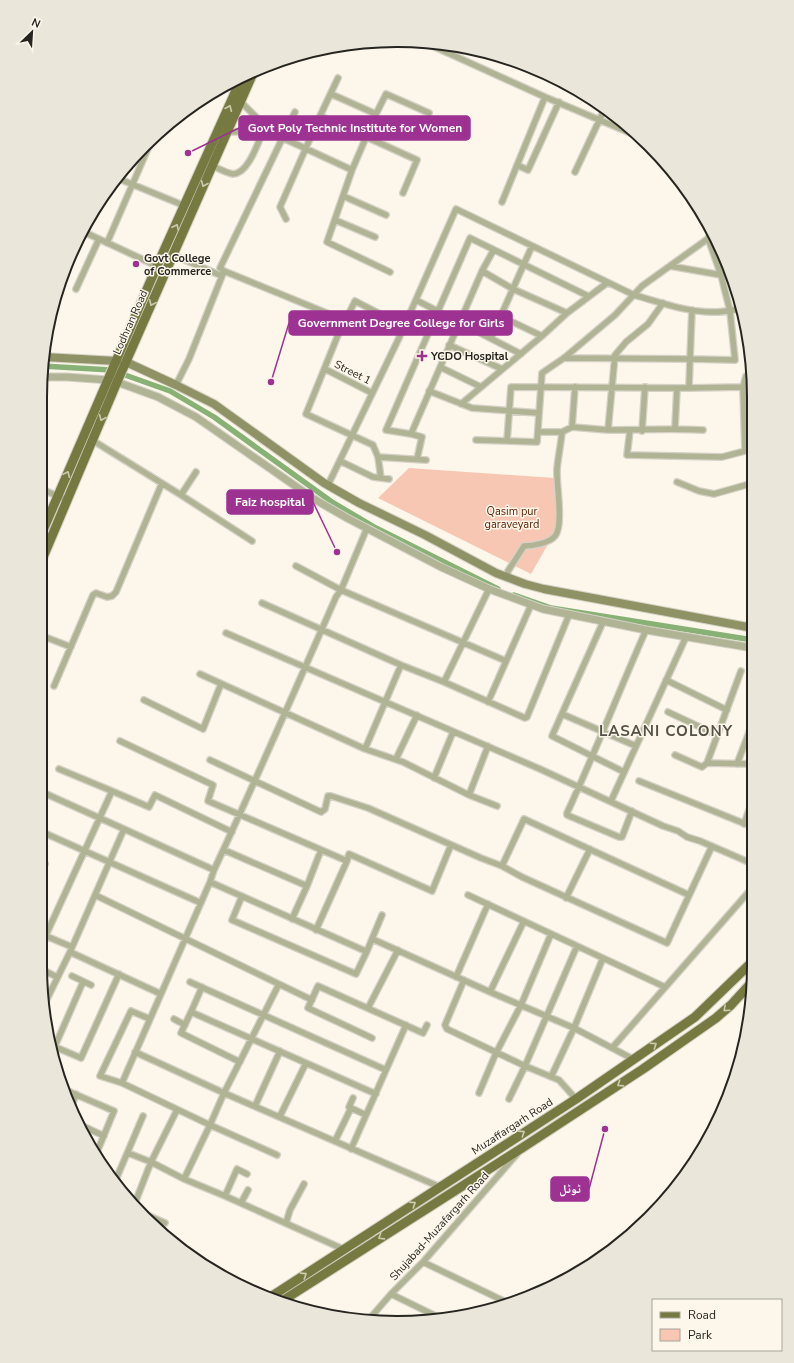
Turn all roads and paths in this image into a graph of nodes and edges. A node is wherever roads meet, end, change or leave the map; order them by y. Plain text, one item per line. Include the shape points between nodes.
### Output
1 (441, 50) edge
2 (338, 78) dead end
3 (250, 80) edge
4 (239, 85) edge
5 (331, 94) junction
6 (545, 97) junction
7 (240, 101) junction
8 (559, 102) junction
9 (295, 112) dead end
10 (429, 113) dead end
11 (376, 114) junction
12 (602, 114) edge
13 (320, 116) junction
14 (599, 119) junction
15 (264, 129) junction
16 (622, 129) edge
17 (227, 132) junction
18 (282, 137) junction
19 (367, 137) junction
20 (306, 148) junction
21 (147, 153) edge
22 (518, 165) junction
23 (212, 166) junction
24 (352, 170) junction
25 (575, 172) dead end
26 (122, 180) edge
27 (133, 184) junction
28 (403, 193) dead end
29 (343, 196) junction
30 (502, 202) dead end
31 (186, 206) junction
32 (386, 215) dead end
33 (286, 219) dead end
34 (335, 220) junction
35 (88, 234) edge
36 (375, 237) dead end
37 (709, 238) edge
38 (99, 239) junction
39 (107, 243) junction
40 (532, 246) junction
41 (493, 250) junction
42 (164, 251) junction
43 (715, 251) edge
44 (173, 255) junction
45 (523, 265) junction
46 (158, 266) junction
47 (670, 266) junction
48 (482, 271) junction
49 (390, 272) dead end
50 (223, 273) junction
51 (721, 275) junction
52 (607, 283) junction
53 (76, 289) dead end
54 (513, 289) junction
55 (634, 295) junction
56 (588, 296) junction
57 (416, 300) junction
58 (663, 303) junction
59 (692, 310) junction
60 (736, 310) edge
61 (438, 311) junction
62 (730, 311) junction
63 (567, 313) junction
64 (382, 315) dead end
65 (500, 316) junction
66 (459, 322) junction
67 (340, 330) junction
68 (542, 336) junction
69 (491, 338) junction
70 (450, 345) junction
71 (521, 354) junction
72 (49, 358) edge
73 (564, 358) junction
74 (614, 358) junction
75 (690, 359) junction
76 (120, 364) junction
77 (440, 367) junction
78 (325, 369) junction
79 (502, 370) junction
80 (746, 376) edge
81 (48, 377) edge
82 (113, 381) junction
83 (176, 385) junction
84 (481, 387) junction
85 (541, 387) junction
86 (575, 387) junction
87 (612, 387) junction
88 (645, 387) junction
89 (743, 387) junction
90 (677, 388) junction
91 (689, 388) junction
92 (429, 391) junction
93 (372, 393) junction
94 (461, 404) junction
95 (744, 407) joint
96 (509, 411) junction
97 (539, 413) junction
98 (572, 427) junction
99 (675, 428) junction
100 (608, 430) junction
101 (630, 430) junction
102 (704, 430) dead end
103 (642, 431) junction
104 (538, 432) junction
105 (562, 432) junction
106 (411, 434) junction
107 (352, 435) junction
108 (92, 440) junction
109 (476, 440) dead end
110 (507, 441) junction
111 (745, 451) joint
112 (378, 457) junction
113 (417, 459) junction
114 (426, 460) dead end
115 (340, 461) junction
116 (196, 472) dead end
117 (380, 478) junction
118 (389, 479) dead end
119 (677, 482) dead end
120 (162, 483) junction
121 (328, 485) junction
122 (747, 485) edge
123 (47, 492) edge
124 (181, 495) junction
125 (57, 496) junction
126 (67, 500) junction
127 (47, 515) edge
128 (367, 528) junction
129 (252, 541) dead end
130 (47, 546) edge
131 (296, 566) dead end
132 (507, 577) junction
133 (489, 589) junction
134 (341, 590) junction
135 (262, 603) dead end
136 (531, 605) junction
137 (569, 615) junction
138 (603, 622) junction
139 (747, 627) edge
140 (322, 630) junction
141 (646, 630) junction
142 (226, 633) dead end
143 (686, 637) junction
144 (47, 638) edge
145 (463, 642) junction
146 (71, 647) junction
147 (747, 647) edge
148 (506, 661) junction
149 (401, 665) junction
150 (305, 667) junction
151 (742, 671) dead end
152 (200, 674) dead end
153 (666, 680) junction
154 (444, 682) junction
155 (222, 684) junction
156 (54, 686) dead end
157 (144, 700) dead end
158 (385, 701) junction
159 (488, 702) junction
160 (727, 710) junction
161 (285, 712) junction
162 (668, 712) dead end
163 (562, 714) junction
164 (416, 715) junction
165 (454, 732) junction
166 (602, 732) junction
167 (717, 735) junction
168 (747, 738) edge
169 (120, 741) dead end
170 (488, 746) junction
171 (636, 746) junction
172 (365, 749) junction
173 (675, 755) dead end
174 (592, 757) junction
175 (396, 759) junction
176 (210, 760) dead end
177 (707, 763) junction
178 (737, 764) junction
179 (747, 764) edge
180 (59, 769) dead end
181 (624, 772) junction
182 (434, 778) junction
183 (256, 781) junction
184 (639, 781) dead end
185 (579, 786) junction
186 (112, 791) junction
187 (47, 794) edge
188 (469, 795) junction
189 (611, 801) junction
190 (497, 806) dead end
191 (632, 811) junction
192 (240, 814) junction
193 (747, 816) edge
194 (100, 818) junction
195 (744, 824) junction
196 (747, 825) edge
197 (124, 829) junction
198 (232, 832) junction
199 (47, 834) edge
200 (451, 845) junction
201 (712, 846) junction
202 (590, 849) junction
203 (224, 850) junction
204 (321, 850) junction
205 (85, 851) junction
206 (110, 861) junction
207 (347, 861) junction
208 (747, 861) edge
209 (502, 866) junction
210 (214, 870) junction
211 (210, 882) junction
212 (307, 886) junction
213 (747, 894) edge
214 (95, 895) junction
215 (468, 895) dead end
216 (689, 895) junction
217 (242, 896) junction
218 (566, 898) junction
219 (200, 903) junction
220 (488, 904) junction
221 (382, 915) dead end
222 (292, 919) junction
223 (524, 922) junction
224 (316, 930) junction
225 (47, 934) edge
226 (551, 934) junction
227 (47, 937) edge
228 (186, 938) junction
229 (372, 939) junction
230 (578, 946) junction
231 (71, 950) junction
232 (398, 950) junction
233 (367, 951) junction
234 (603, 958) junction
235 (747, 967) edge
236 (47, 972) edge
237 (119, 974) junction
238 (72, 976) dead end
239 (57, 977) junction
240 (456, 977) junction
241 (464, 980) junction
242 (83, 982) junction
243 (190, 982) dead end
244 (279, 984) junction
245 (91, 985) dead end
246 (202, 987) junction
247 (665, 987) junction
248 (746, 989) edge
249 (490, 992) junction
250 (161, 994) junction
251 (49, 995) edge
252 (312, 1000) junction
253 (521, 1005) junction
254 (368, 1008) junction
255 (191, 1012) junction
256 (264, 1015) junction
257 (546, 1017) junction
258 (174, 1019) dead end
259 (150, 1020) junction
260 (185, 1024) junction
261 (406, 1025) junction
262 (427, 1025) dead end
263 (574, 1028) junction
264 (372, 1038) dead end
265 (252, 1039) junction
266 (56, 1042) edge
267 (57, 1047) edge
268 (612, 1048) junction
269 (280, 1051) junction
270 (135, 1052) junction
271 (496, 1053) junction
272 (633, 1059) junction
273 (240, 1062) junction
274 (306, 1063) junction
275 (525, 1066) junction
276 (386, 1070) junction
277 (551, 1077) junction
278 (122, 1083) junction
279 (71, 1092) edge
280 (224, 1093) junction
281 (479, 1093) dead end
282 (76, 1094) junction
283 (376, 1094) junction
284 (353, 1098) dead end
285 (576, 1098) junction
286 (509, 1099) dead end
287 (74, 1100) edge
288 (255, 1106) junction
289 (351, 1108) junction
290 (177, 1110) junction
291 (366, 1115) junction
292 (143, 1116) dead end
293 (280, 1116) junction
294 (210, 1125) junction
295 (87, 1128) edge
296 (104, 1136) junction
297 (335, 1141) junction
298 (99, 1148) edge
299 (352, 1148) junction
300 (522, 1148) junction
301 (128, 1153) junction
302 (277, 1154) dead end
303 (151, 1162) junction
304 (247, 1174) dead end
305 (117, 1177) edge
306 (184, 1179) junction
307 (304, 1184) dead end
308 (440, 1187) junction
309 (248, 1190) dead end
310 (225, 1196) junction
311 (136, 1199) edge
312 (241, 1203) junction
313 (156, 1219) edge
314 (165, 1223) dead end
315 (286, 1223) junction
316 (343, 1249) junction
317 (423, 1262) junction
318 (275, 1294) edge
319 (391, 1294) junction
320 (286, 1298) edge
321 (501, 1300) edge
322 (432, 1314) edge
323 (373, 1315) edge

1 - 6 street
2 - 5 street
3 - 7 main road, Lodhran Road
31 -> 4 main road, Lodhran Road
5 - 11 street
5 - 13 street
6 - 8 street
6 - 22 street
7 - 15 street
7 - 17 main road, Lodhran Road
8 - 14 street
8 - 22 street via 528,170
9 - 18 street
10 - 11 street via 386,94
11 - 19 street
12 - 14 street
13 - 19 street
13 - 20 street
14 - 16 street
14 - 25 street
15 - 17 street
15 - 18 street
15 - 23 street via 247,166 240,171 233,174
17 - 23 main road, Lodhran Road
18 - 20 street
18 - 50 street via 220,268
19 - 24 street
19 - 28 street via 417,160
20 - 24 street
20 - 33 street via 280,207
21 - 27 street
22 - 30 street
23 -> 44 main road, Lodhran Road
24 - 29 street
26 - 27 street
27 - 31 street
27 - 39 street
29 - 32 street
29 - 34 street
42 -> 31 main road, Lodhran Road
34 - 36 street
34 - 49 street via 327,242
35 - 38 street
37 - 47 street
38 - 39 street
38 - 53 street
39 - 46 street
40 - 45 street
40 - 52 street
40 - 57 street via 456,209
41 - 45 street
41 - 48 street
41 - 61 street via 470,238
42 - 44 street
42 - 46 main road, Lodhran Road
43 - 51 street
44 - 50 street
44 -> 76 main road, Lodhran Road
45 - 54 street
45 - 56 street
46 - 76 main road, Lodhran Road
47 - 51 street
47 - 55 street
48 - 54 street
48 - 66 street
50 - 67 street via 339,318
50 - 83 street
51 - 62 street
52 - 55 street
52 - 56 street
54 - 63 street
54 - 65 street
55 - 58 street
55 - 73 street via 615,315
56 - 63 street
57 - 61 street
57 - 93 street
58 - 59 street
58 - 74 street via 648,324 626,342
59 - 62 street
59 - 75 street
60 - 62 street
61 - 66 street
61 - 106 street via 386,430
62 - 75 street via 736,360
63 - 68 street
64 - 67 street via 355,301
65 - 68 street
65 - 69 street
66 - 69 street
66 - 70 street
67 - 78 street
68 - 71 street
69 - 71 street
70 - 77 street
70 - 79 street
71 - 79 street
72 - 76 main road
73 - 74 street
73 - 85 street via 542,373
74 - 75 street
74 - 87 street
75 - 91 street
76 - 82 main road, Lodhran Road
76 - 83 main road
77 - 84 street
77 - 92 street
78 - 93 street, Street 1
78 - 107 street via 306,414
79 - 84 street
80 - 89 street
81 - 82 street
82 -> 108 main road, Lodhran Road
125 -> 82 main road, Lodhran Road
82 - 128 street via 158,397 196,417 314,499
83 - 121 main road via 214,404
84 - 94 street
85 - 86 street
85 - 96 street via 510,387
85 - 97 street
86 - 87 street
86 - 98 street
87 - 88 street
87 - 100 street
88 - 90 street
88 - 103 street
89 - 91 street
89 - 95 street
90 - 91 street
90 - 99 street
92 - 94 street
92 - 106 street
93 - 107 street
94 - 96 street via 472,408
95 - 111 street
96 - 97 street
96 - 110 street
97 - 104 street
98 - 100 street
98 - 105 street
99 - 102 street
99 - 103 street
100 - 101 street
101 - 103 street
101 - 111 street via 627,455 722,456
104 - 105 street
104 - 110 street via 537,442
105 - 132 street via 557,469 558,531 554,538 534,546 524,546 508,571
106 - 113 street via 422,437
107 - 112 street via 373,445
107 - 115 street
108 - 120 street
108 - 126 main road, Lodhran Road
109 - 110 street
112 - 113 street
112 - 117 street
113 - 114 street
115 - 117 street
115 - 121 street
116 - 124 street
117 - 118 street
119 - 122 street via 714,494
120 - 124 street
120 - 146 street via 116,592 112,596 96,593 93,595
121 - 132 main road
123 - 125 street
124 - 129 street
125 - 126 street
125 - 127 main road, Lodhran Road
126 - 130 main road, Lodhran Road
128 - 133 street
128 - 134 street
131 - 134 street
132 - 139 main road via 550,590
133 - 136 street
133 - 145 street
134 - 140 street
134 - 145 street
135 - 140 street
136 - 137 street
136 - 148 street
137 - 138 street
137 - 159 street via 527,717
138 - 141 street
138 - 163 street
140 - 149 street
140 - 150 street
141 - 143 street
141 - 166 street
142 - 150 street
143 - 147 street
143 - 153 street
144 - 146 street
145 - 148 street
145 - 154 street
146 - 156 street
148 - 159 street
149 - 154 street
149 - 158 street
150 - 158 street
150 - 161 street
151 - 160 street
152 - 155 street
153 - 160 street
153 - 171 street
154 - 159 street
155 - 157 street via 203,730
155 - 161 street
158 - 164 street
158 - 172 street
160 - 167 street
161 - 172 street
161 - 183 street
162 - 167 street
163 - 166 street
163 - 174 street via 552,736
164 - 165 street
164 - 175 street
165 - 170 street
165 - 182 street
166 - 171 street
166 - 174 street
167 - 177 street
168 - 178 street
169 - 192 street via 214,785 208,801
170 - 185 street
170 - 188 street
171 - 181 street
172 - 175 street
173 - 177 street via 702,766
174 - 181 street
174 - 185 street
175 - 182 street
176 - 183 street
177 - 178 street
178 - 179 street
180 - 186 street
181 - 189 street
182 - 188 street
183 - 192 street
183 - 200 street via 321,812 325,810 328,796 368,808
184 - 195 street
185 - 189 street
185 - 191 street via 567,815 618,837 622,836
186 - 194 street
186 - 198 street via 149,807 155,795
187 - 194 street
188 - 190 street
189 - 191 street
191 - 201 street
192 - 198 street
192 - 204 street
193 - 195 street
194 - 197 street
194 - 205 street
195 - 196 street
197 - 206 street
197 - 210 street
198 - 203 street
199 - 205 street
200 - 207 street via 432,891 349,854
200 - 209 street
201 - 208 street
201 - 216 street
202 - 209 street via 524,819
202 - 216 street
202 - 218 street
203 - 210 street
203 - 212 street
204 - 207 street
204 - 212 street
205 - 206 street
205 - 225 street
206 - 214 street
206 - 219 street
207 - 224 street
209 - 218 street
210 - 211 street
211 - 217 street
211 - 219 street
212 - 222 street
213 - 247 street
214 - 228 street
214 - 231 street
215 - 220 street
216 - 218 street via 667,943
217 - 222 street
217 - 233 street via 232,920 356,974
219 - 228 street
220 - 223 street
220 - 240 street
221 - 229 street
222 - 224 street
223 - 226 street
223 - 249 street
224 - 233 street
226 - 230 street
226 - 253 street
227 - 231 street
228 - 244 street
228 - 250 street
229 - 232 street
229 - 233 street
230 - 234 street
230 - 257 street
231 - 237 street
231 - 239 street
232 - 240 street
232 - 254 street
234 - 247 street
234 - 263 street
272 -> 235 main road, Muzaffargarh Road via 695,1017
236 - 239 street
237 - 250 street
237 - 267 street via 81,1058
238 - 242 street
239 - 251 street
240 - 241 street
241 - 249 street
241 - 271 street via 445,1025 447,1029
242 - 245 street
242 - 266 street
243 - 246 street
244 - 252 street
244 - 256 street
246 - 255 street
246 - 256 street
247 - 268 street
248 -> 300 main road via 716,1018
249 - 253 street
250 - 259 street
252 - 254 street via 318,986
252 - 264 street via 308,1008
253 - 257 street
253 - 271 street
254 - 261 street
255 - 260 street
255 - 265 street
256 - 265 street
256 - 276 street
257 - 263 street
257 - 275 street
258 - 260 street
259 - 270 street
259 - 278 street via 131,1011 100,1076
260 - 273 street via 181,1033
261 - 262 street via 423,1033
261 - 276 street
263 - 268 street
263 - 277 street
265 - 269 street
265 - 273 street
268 - 272 street
269 - 274 street
269 - 288 street
270 - 278 street
270 - 280 street
271 - 275 street
271 - 281 street
272 - 285 main road, Muzaffargarh Road
273 - 280 street
274 - 283 street
274 - 293 street
275 - 277 street
275 - 286 street
276 - 283 street
277 - 285 street via 559,1080
278 - 290 street
279 - 282 street
280 - 288 street
280 - 294 street
282 - 287 street
282 - 296 street via 114,1111
283 - 291 street
284 - 289 street via 349,1107
308 -> 285 main road, Muzaffargarh Road
288 - 293 street
289 - 291 street
289 - 297 street
290 - 294 street
290 - 303 street
291 - 299 street
292 - 301 street
293 - 297 street
294 - 302 street
294 - 306 street
295 - 296 street
296 - 298 street
297 - 299 street
299 - 308 street
300 - 317 street, Shujabad-Muzafargarh Road
300 -> 320 main road
301 - 303 street
301 - 305 street
303 - 306 street
303 - 311 street
304 - 310 street via 237,1169
306 - 310 street
307 - 315 street
316 -> 308 main road, Muzaffargarh Road
309 - 312 street
310 - 312 street
312 - 315 street
313 - 314 street
315 - 316 street
318 -> 316 main road, Muzaffargarh Road
317 - 319 street, Shujabad-Muzafargarh Road
317 - 321 street
319 - 322 street
319 - 323 street, Shujabad-Muzafargarh Road

